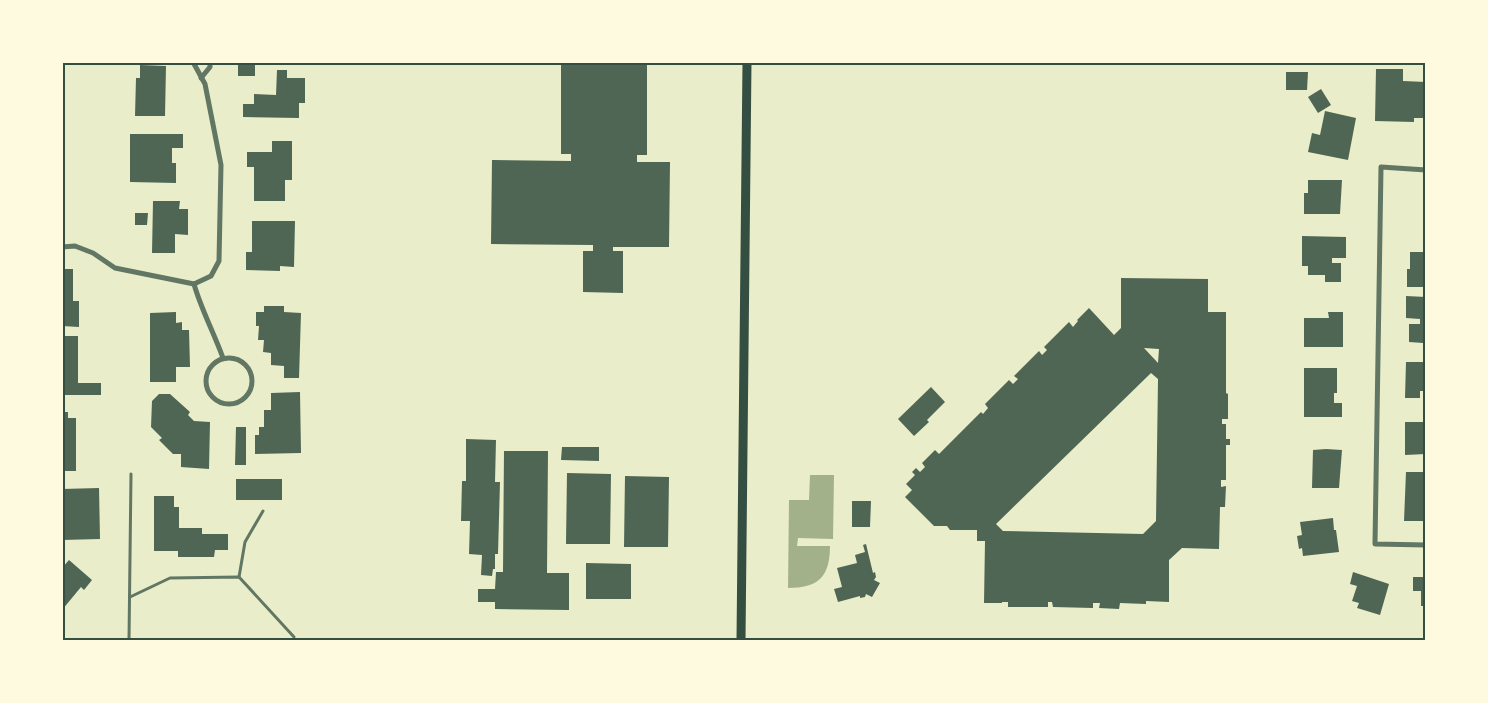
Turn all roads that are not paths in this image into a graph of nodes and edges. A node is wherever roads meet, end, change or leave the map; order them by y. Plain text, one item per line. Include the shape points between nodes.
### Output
1 (193, 62) edge
2 (210, 62) edge
3 (747, 62) edge
4 (201, 78) junction
5 (1426, 170) edge
6 (62, 247) edge
7 (194, 284) junction
8 (223, 358) junction
9 (131, 474) dead end
10 (263, 511) dead end
11 (1426, 544) edge
12 (239, 577) junction
13 (130, 597) junction
14 (294, 637) dead end
15 (129, 640) edge
16 (741, 640) edge

1 - 4 street
2 - 4 street
3 - 16 main road
4 - 7 street via 205,84 221,165 219,261 211,276
5 - 11 street via 1380,167 1375,544
6 - 7 street via 75,246 93,253 115,268
7 - 8 street
8 - 8 street via 207,373 207,389 218,402 233,404 241,401 251,390 252,375 238,359
9 - 13 lane
10 - 12 lane via 245,542
12 - 13 lane via 170,578
12 - 14 lane
13 - 15 lane

